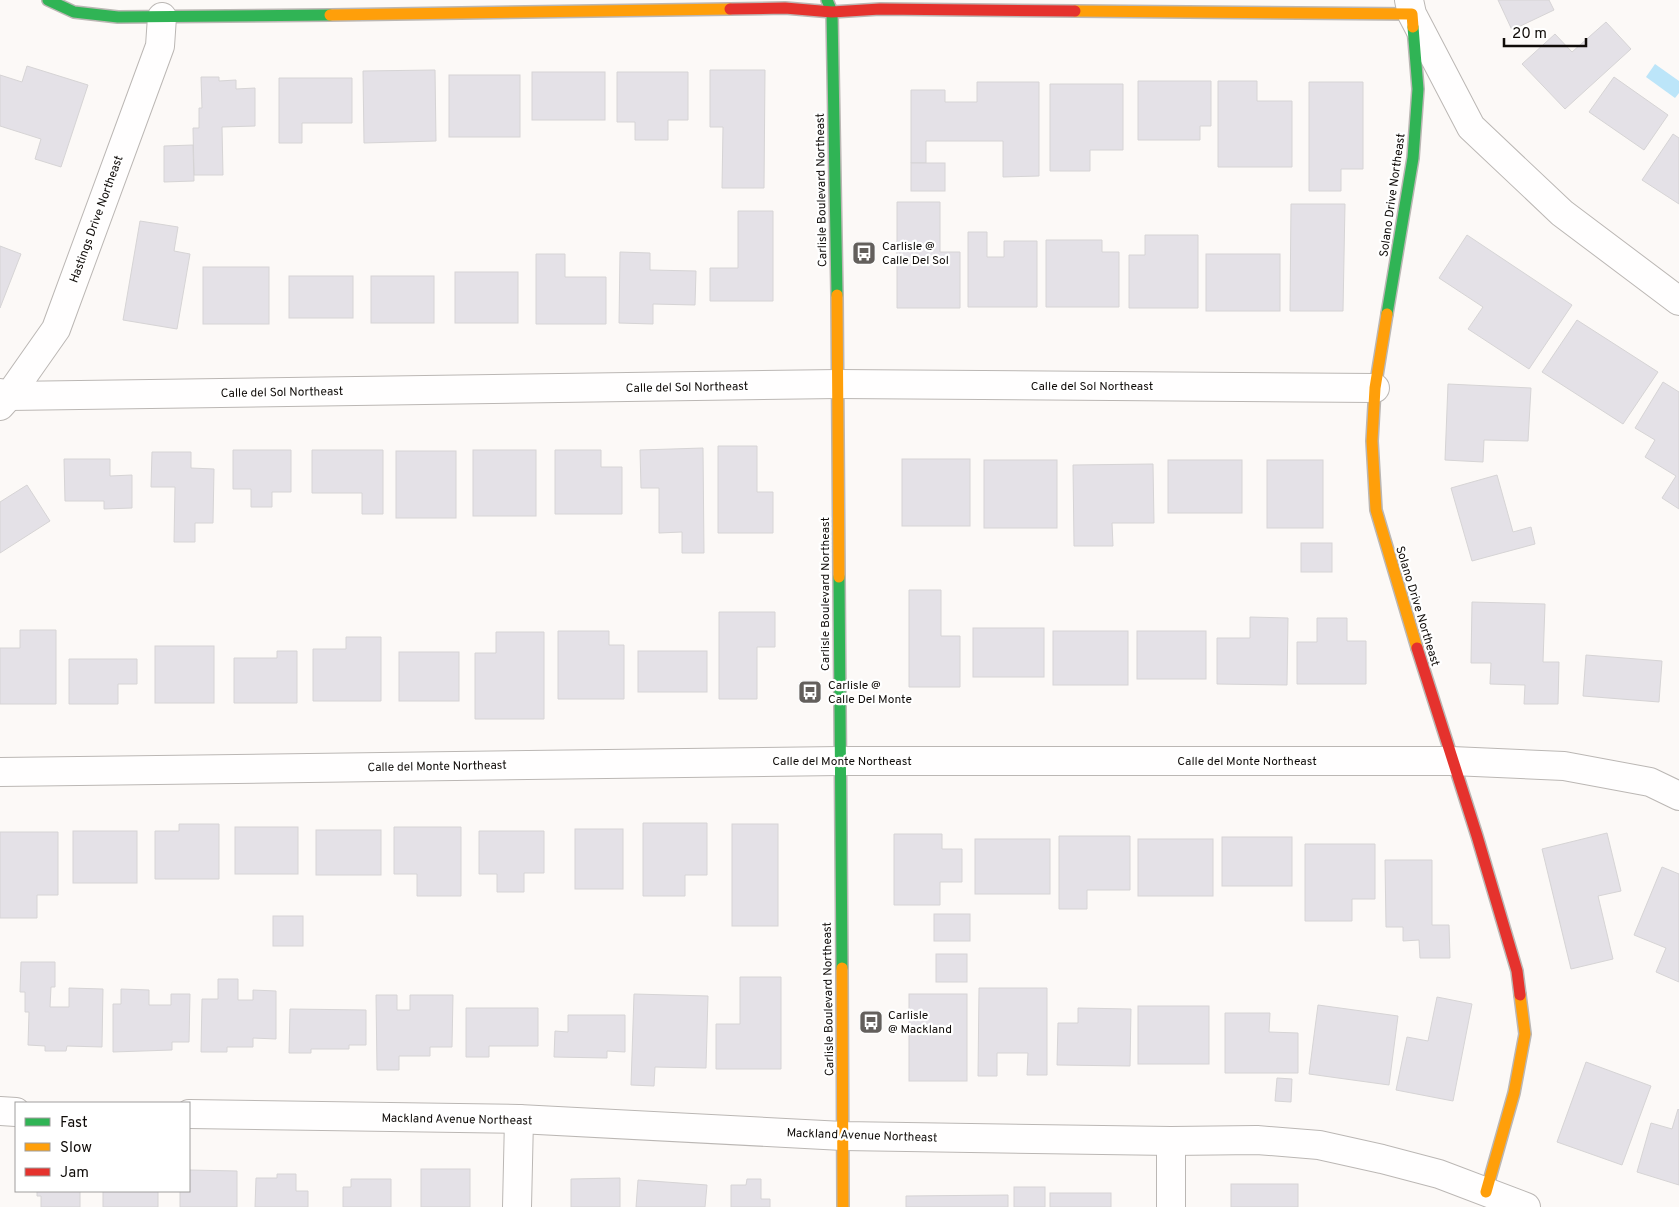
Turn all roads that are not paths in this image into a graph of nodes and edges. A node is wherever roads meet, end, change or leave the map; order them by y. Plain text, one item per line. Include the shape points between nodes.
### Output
1 (48, 0) edge
2 (827, 0) edge
3 (838, 0) edge
4 (1410, 7) edge
5 (832, 12) junction
6 (162, 17) junction
7 (1679, 301) edge
8 (838, 384) junction
9 (1375, 388) junction
10 (3, 399) edge
11 (840, 761) junction
12 (1452, 761) junction
13 (0, 772) edge
14 (1679, 796) edge
15 (0, 1111) edge
16 (15, 1112) edge
17 (190, 1114) edge
18 (519, 1120) junction
19 (843, 1136) junction
20 (1171, 1141) junction
21 (1486, 1192) junction
22 (517, 1207) edge
23 (843, 1207) edge
24 (1171, 1207) edge
25 (1526, 1207) edge

1 - 6 street via 97,16
2 - 5 street, Carlisle Boulevard Northeast
3 - 5 street, Carlisle Boulevard Northeast
4 - 5 street via 880,8
4 - 7 street via 1471,127 1562,213
4 - 9 street, Solano Drive Northeast via 1418,89 1413,158
5 - 6 street via 785,8
5 - 8 street, Carlisle Boulevard Northeast
6 - 10 street, Hastings Drive Northeast via 160,46 56,329
8 - 9 street, Calle del Sol Northeast
8 - 10 street, Calle del Sol Northeast
8 - 11 street, Carlisle Boulevard Northeast
9 - 12 street, Solano Drive Northeast via 1372,441 1376,510
11 - 12 street, Calle del Monte Northeast
11 - 13 street, Calle del Monte Northeast
11 - 19 street, Carlisle Boulevard Northeast
12 - 14 street, Calle del Monte Northeast via 1564,766 1650,782
12 - 21 street, Solano Drive Northeast via 1517,971 1524,1034 1514,1093
15 - 16 street
17 - 18 street, Mackland Avenue Northeast
18 - 19 street, Mackland Avenue Northeast
18 - 22 street
19 - 20 street, Mackland Avenue Northeast
19 - 23 street, Carlisle Boulevard Northeast
20 - 21 street, Mackland Avenue Northeast via 1257,1140 1320,1146 1439,1174
20 - 24 street
21 - 25 street, Mackland Avenue Northeast

